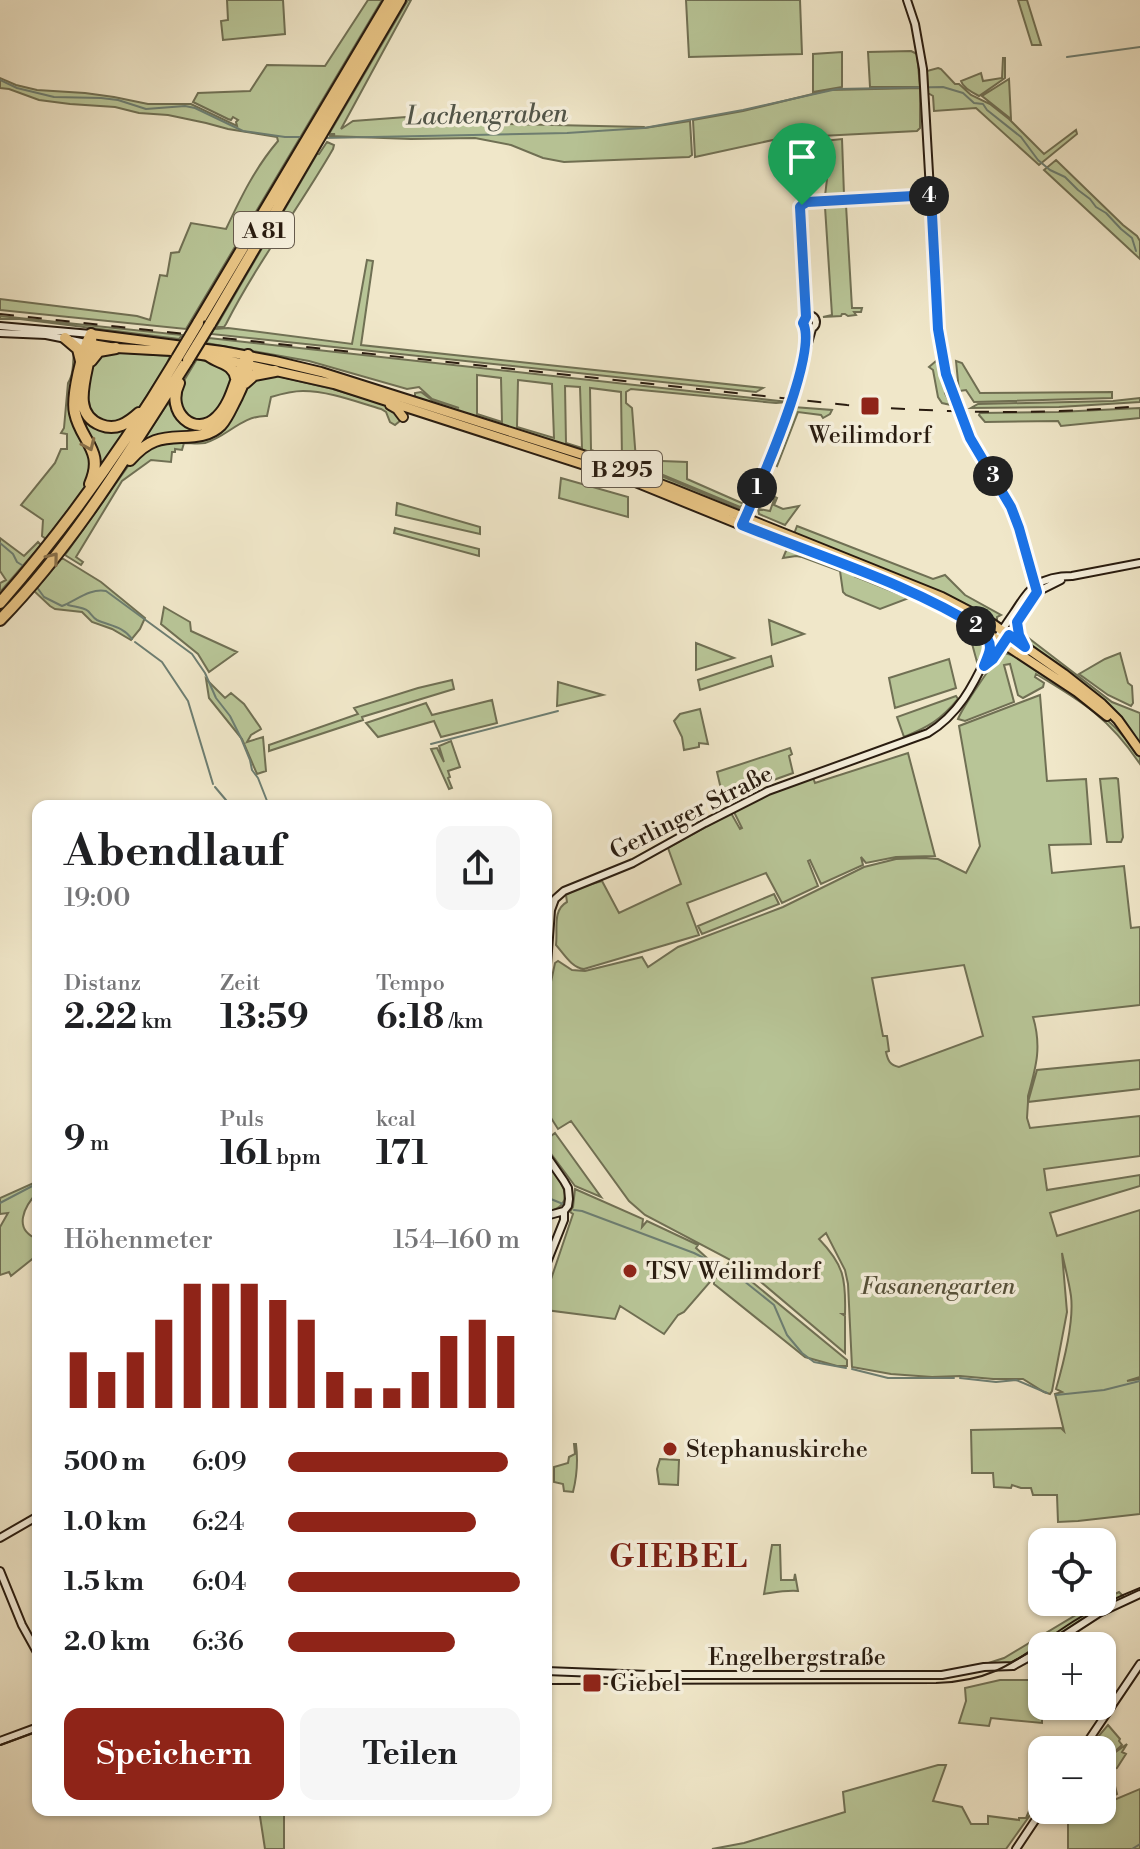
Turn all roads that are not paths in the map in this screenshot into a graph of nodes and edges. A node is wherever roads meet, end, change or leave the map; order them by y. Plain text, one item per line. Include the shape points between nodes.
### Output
1 (390, 0) edge
2 (400, 0) edge
3 (907, 0) edge
4 (321, 125) junction
5 (306, 150) junction
6 (931, 195) junction
7 (808, 316) junction
8 (0, 326) edge
9 (14, 326) junction
10 (809, 328) junction
11 (0, 333) edge
12 (8, 333) junction
13 (65, 338) junction
14 (90, 340) junction
15 (116, 348) junction
16 (209, 356) junction
17 (186, 359) junction
18 (247, 361) junction
19 (85, 365) junction
20 (275, 371) junction
21 (239, 385) junction
22 (387, 401) junction
23 (150, 403) junction
24 (423, 412) junction
25 (118, 470) junction
26 (89, 493) junction
27 (752, 502) junction
28 (744, 522) junction
29 (771, 529) junction
30 (65, 534) junction
31 (1140, 563) edge
32 (1035, 590) junction
33 (0, 603) edge
34 (3, 616) edge
35 (1014, 619) junction
36 (990, 622) junction
37 (983, 630) junction
38 (1005, 632) junction
39 (1000, 642) junction
40 (1025, 647) junction
41 (989, 652) junction
42 (984, 666) junction
43 (1123, 729) junction
44 (1140, 751) edge
45 (552, 907) edge
46 (552, 1164) edge
47 (564, 1211) junction
48 (552, 1214) edge
49 (552, 1250) edge
50 (32, 1520) edge
51 (1, 1539) edge
52 (0, 1571) edge
53 (1140, 1594) edge
54 (1070, 1632) edge
55 (32, 1643) edge
56 (1028, 1658) edge
57 (1140, 1664) edge
58 (552, 1671) edge
59 (32, 1729) edge
60 (1091, 1736) edge
61 (0, 1741) edge
62 (1033, 1824) edge
63 (1016, 1849) edge

1 - 4 highway, A 81
2 - 4 highway, A 81
3 - 6 main road via 924,83
4 - 5 highway, A 81
5 - 17 highway, A 81, bridge via 212,324
5 - 17 highway, A 81, bridge via 198,323
6 - 7 main road via 802,205
6 - 32 main road via 938,329 946,374 970,438 1011,507
7 - 10 main road via 803,322
7 - 10 main road via 816,323
8 - 9 main road
9 - 12 main road
9 - 14 main road
10 - 27 main road via 789,411
11 - 12 main road
12 - 13 main road
13 - 14 main road
13 - 19 highway
14 - 15 main road, B 295
14 - 18 main road, B 295
14 - 19 highway
15 - 16 main road, B 295
15 - 19 highway via 99,351
16 - 18 main road, B 295
16 - 21 highway via 230,366
17 - 21 highway, A 81 via 175,400 187,421 202,424 217,418
17 - 23 highway, A 81
17 - 25 highway, A 81
18 - 20 main road, B 295
18 - 21 highway, A 81
18 - 28 main road, B 295 via 330,375 586,456
19 - 23 highway via 82,400 87,415 102,426 130,421
19 -> 26 highway via 74,407 95,459
20 - 21 highway
20 - 22 main road, B 295
21 - 25 highway via 225,419 214,430 151,442
22 - 24 main road, B 295
22 - 24 main road via 404,419
23 - 26 highway, A 81
24 - 28 main road, B 295
25 - 30 highway, A 81
26 - 30 highway, A 81
27 - 28 main road
27 - 29 main road via 757,519
28 - 29 main road, B 295
28 - 37 main road, B 295 via 922,596
29 - 36 main road, B 295 via 942,597
30 - 33 highway, A 81
34 -> 30 highway, A 81
31 - 32 main road via 1072,576
32 - 35 main road
35 - 36 main road
35 - 38 main road
35 - 40 main road
36 - 38 main road, B 295
37 - 39 main road, B 295
37 - 41 main road
38 - 39 main road
38 - 40 main road, B 295
39 - 41 main road, Gerlinger Straße
39 - 42 main road, Gerlinger Straße
39 - 43 main road, B 295
40 - 43 main road, B 295 via 1102,704
41 - 42 main road, Gerlinger Straße
42 - 45 main road, Gerlinger Straße via 950,716 928,733 768,791 633,863 564,891
43 - 44 main road, B 295
46 - 47 main road via 568,1188
47 - 48 main road
47 - 49 main road
50 - 51 main road
52 - 55 main road
53 - 54 main road
56 - 58 main road, Engelbergstraße via 1013,1666 942,1675
57 - 60 main road
59 - 61 main road
62 - 63 main road

